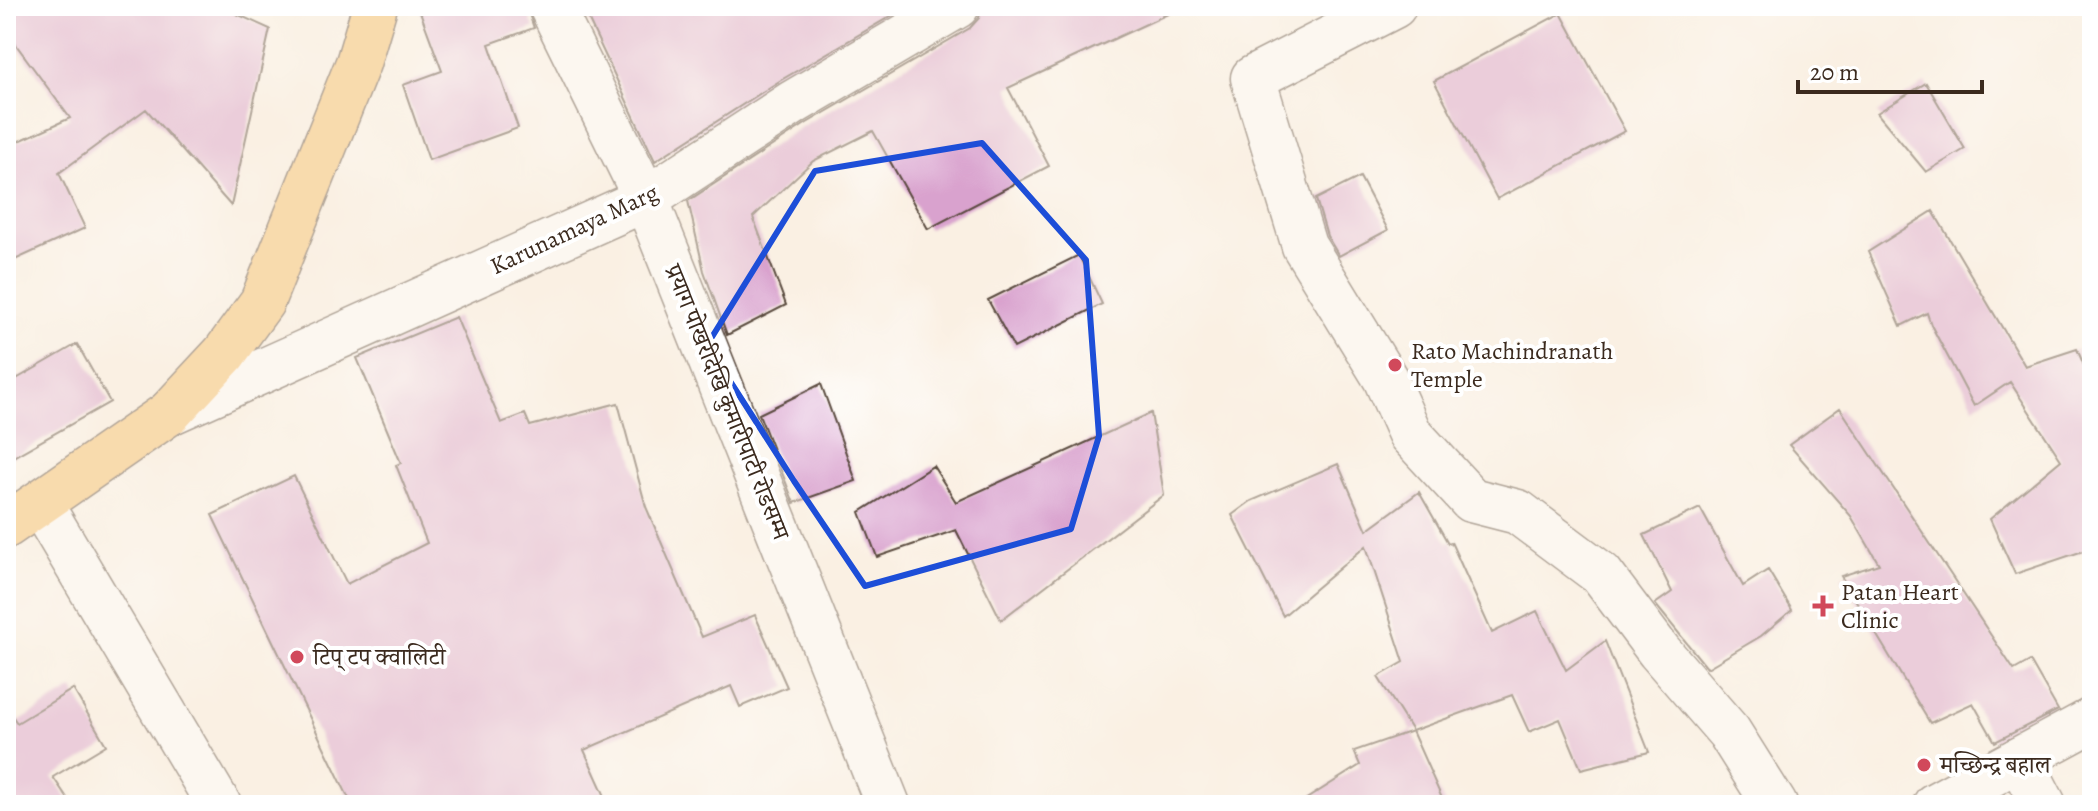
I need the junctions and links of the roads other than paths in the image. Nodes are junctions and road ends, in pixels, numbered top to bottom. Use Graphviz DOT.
graph roads {
  1 [pos="375,6"];
  2 [pos="551,6"];
  3 [pos="957,6"];
  4 [pos="1394,6"];
  5 [pos="646,199"];
  6 [pos="169,413"];
  7 [pos="23,516"];
  8 [pos="2092,720"];
  9 [pos="2020,759"];
  10 [pos="219,805"];
  11 [pos="888,805"];
  12 [pos="1775,805"];
  13 [pos="1935,805"];
  14 [pos="2044,805"];
  1 -- 6 [label="main road"];
  2 -- 5 [label="street, प्रयाग पोखरीदेखि कुमारीपाटी रोडसम्म"];
  3 -- 5 [label="street, Karunamaya Marg"];
  4 -- 12 [label="street"];
  5 -- 6 [label="street, Karunamaya Marg"];
  5 -- 11 [label="street, प्रयाग पोखरीदेखि कुमारीपाटी रोडसम्म"];
  6 -- 7 [label="main road"];
  7 -- 10 [label="street"];
  8 -- 9 [label="street"];
  9 -- 13 [label="street"];
  9 -- 14 [label="street"];
}
